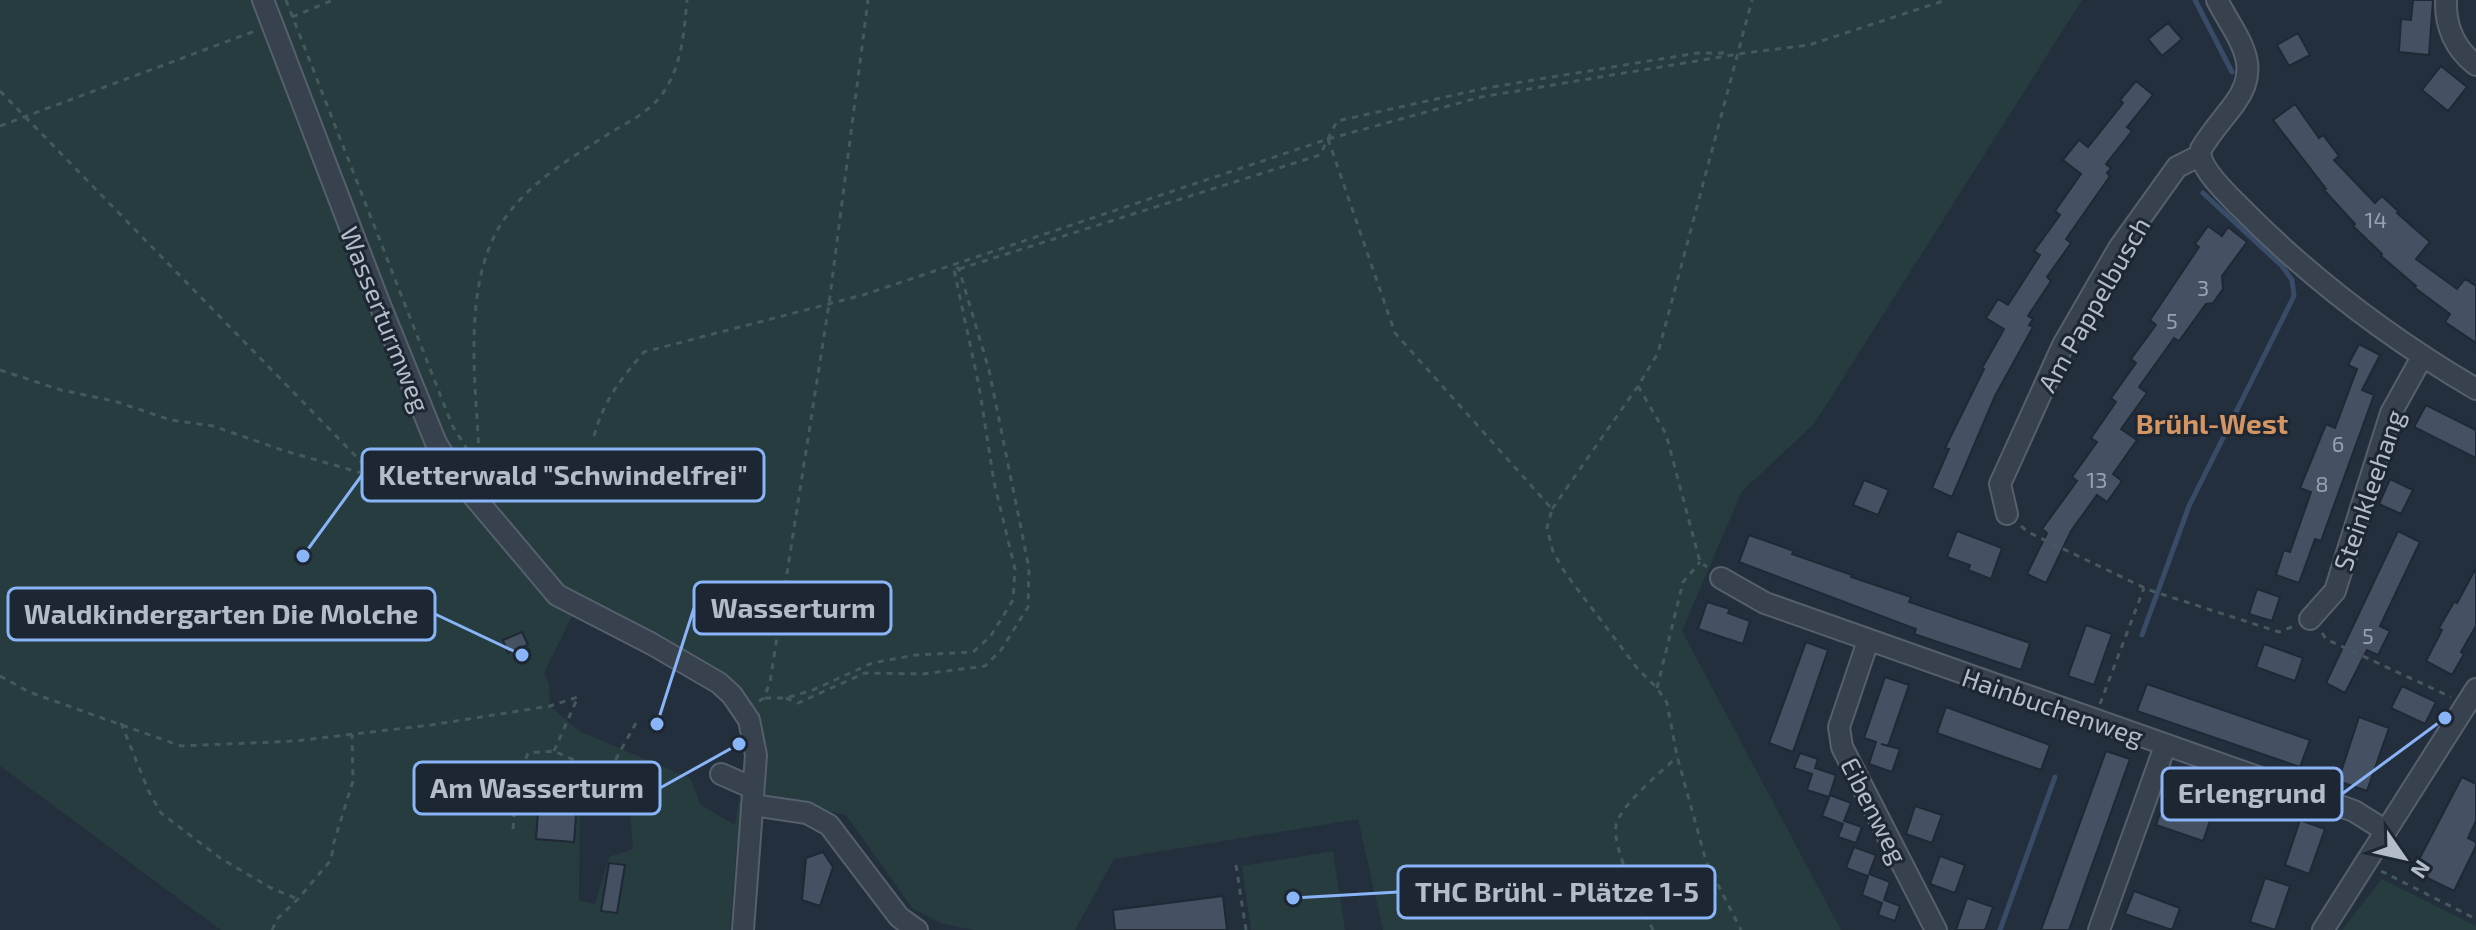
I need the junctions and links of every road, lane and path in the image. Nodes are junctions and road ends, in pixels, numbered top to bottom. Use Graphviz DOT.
graph roads {
  1 [pos="263,0"];
  2 [pos="286,0"];
  3 [pos="333,0"];
  4 [pos="687,0"];
  5 [pos="868,0"];
  6 [pos="1752,0"];
  7 [pos="1946,0"];
  8 [pos="2217,0"];
  9 [pos="2446,0"];
  10 [pos="292,17"];
  11 [pos="272,25"];
  12 [pos="1738,54"];
  13 [pos="2476,65"];
  14 [pos="0,91"];
  15 [pos="24,118"];
  16 [pos="0,126"];
  17 [pos="1328,139"];
  18 [pos="2199,156"];
  19 [pos="953,265"];
  20 [pos="959,269"];
  21 [pos="829,304"];
  22 [pos="2422,357"];
  23 [pos="0,370"];
  24 [pos="1638,386"];
  25 [pos="2476,389"];
  26 [pos="594,436"];
  27 [pos="454,473"];
  28 [pos="376,477"];
  29 [pos="1552,509"];
  30 [pos="2007,514"];
  31 [pos="1700,562"];
  32 [pos="1717,575"];
  33 [pos="2147,589"];
  34 [pos="2310,619"];
  35 [pos="1868,641"];
  36 [pos="0,676"];
  37 [pos="1657,688"];
  38 [pos="2471,697"];
  39 [pos="764,698"];
  40 [pos="786,698"];
  41 [pos="745,712"];
  42 [pos="2094,721"];
  43 [pos="121,723"];
  44 [pos="636,723"];
  45 [pos="352,734"];
  46 [pos="2165,746"];
  47 [pos="554,751"];
  48 [pos="1677,756"];
  49 [pos="721,774"];
  50 [pos="607,775"];
  51 [pos="605,792"];
  52 [pos="752,797"];
  53 [pos="513,829"];
  54 [pos="2386,831"];
  55 [pos="2367,864"];
  56 [pos="1236,865"];
  57 [pos="298,899"];
  58 [pos="2476,919"];
  59 [pos="272,930"];
  60 [pos="743,930"];
  61 [pos="917,930"];
  62 [pos="1246,930"];
  63 [pos="1653,930"];
  64 [pos="1741,930"];
  65 [pos="1936,930"];
  66 [pos="2099,930"];
  67 [pos="2323,930"];
  1 -- 11 [label="street, Wasserturmweg"];
  2 -- 10 [label="path"];
  3 -- 10 [label="path"];
  4 -- 10 [label="path"];
  5 -- 21 [label="path"];
  6 -- 12 [label="path"];
  7 -- 12 [label="path"];
  8 -- 18 [label="street"];
  9 -- 13 [label="street"];
  10 -- 11 [label="path"];
  11 -- 15 [label="path"];
  11 -- 27 [label="street, Wasserturmweg"];
  12 -- 17 [label="path"];
  12 -- 17 [label="path"];
  12 -- 24 [label="path"];
  14 -- 15 [label="path"];
  15 -- 16 [label="path"];
  15 -- 28 [label="path"];
  17 -- 19 [label="path"];
  17 -- 20 [label="path"];
  17 -- 29 [label="path"];
  18 -- 22 [label="street"];
  18 -- 30 [label="street, Am Pappelbusch"];
  19 -- 20 [label="path"];
  19 -- 21 [label="path"];
  19 -- 40 [label="path"];
  20 -- 40 [label="path"];
  21 -- 26 [label="path"];
  21 -- 39 [label="path"];
  22 -- 25 [label="street"];
  22 -- 34 [label="street, Steinkleehang"];
  23 -- 28 [label="path"];
  24 -- 29 [label="path"];
  24 -- 31 [label="path"];
  27 -- 28 [label="path"];
  27 -- 41 [label="street, Wasserturmweg"];
  29 -- 37 [label="path"];
  30 -- 33 [label="path"];
  31 -- 32 [label="path"];
  31 -- 37 [label="path"];
  32 -- 35 [label="street, Hainbuchenweg"];
  33 -- 34 [label="path"];
  33 -- 42 [label="path"];
  34 -- 38 [label="path"];
  35 -- 42 [label="street, Hainbuchenweg"];
  35 -- 65 [label="street, Eibenweg"];
  36 -- 43 [label="path"];
  37 -- 48 [label="path"];
  38 -- 54 [label="street"];
  39 -- 40 [label="path"];
  39 -- 41 [label="path"];
  41 -- 52 [label="street, Wasserturmweg"];
  42 -- 46 [label="street, Hainbuchenweg"];
  43 -- 45 [label="path"];
  43 -- 57 [label="path"];
  44 -- 50 [label="path"];
  45 -- 47 [label="path"];
  45 -- 57 [label="path"];
  46 -- 54 [label="street, Hainbuchenweg"];
  46 -- 66 [label="street"];
  47 -- 50 [label="path"];
  47 -- 53 [label="path"];
  48 -- 63 [label="path"];
  48 -- 64 [label="path"];
  49 -- 52 [label="street"];
  50 -- 51 [label="path"];
  52 -- 60 [label="street, Wasserturmweg"];
  52 -- 61 [label="street"];
  54 -- 55 [label="street"];
  55 -- 58 [label="path"];
  55 -- 67 [label="street"];
  56 -- 62 [label="path"];
  57 -- 59 [label="path"];
}
